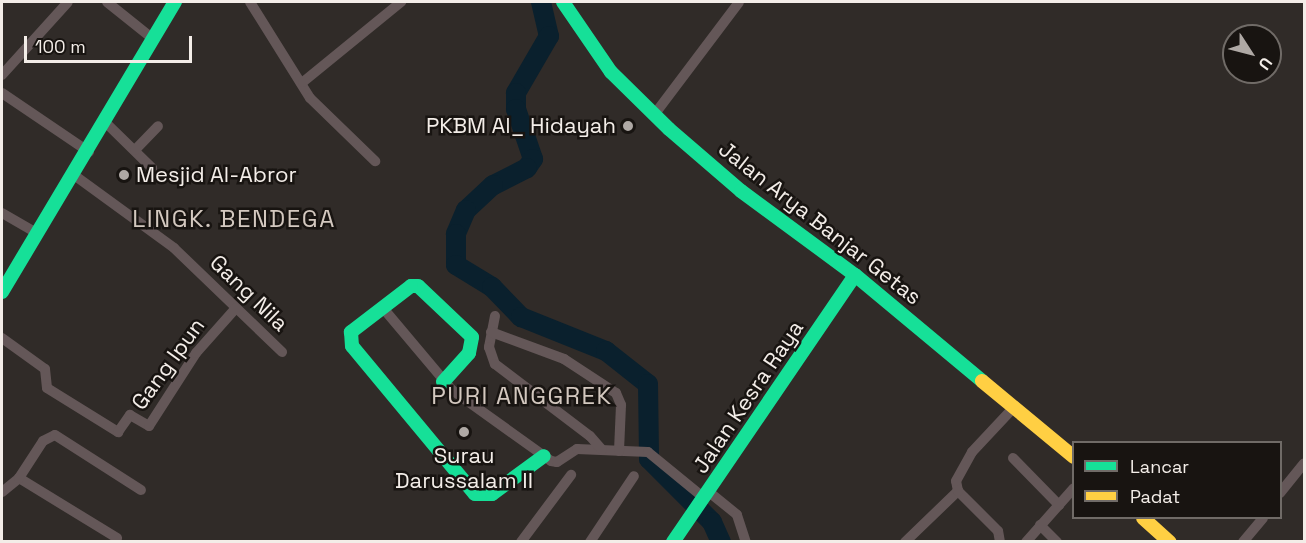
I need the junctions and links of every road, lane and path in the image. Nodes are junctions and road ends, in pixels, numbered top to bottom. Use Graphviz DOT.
graph roads {
  1 [pos="68,2"];
  2 [pos="107,2"];
  3 [pos="176,2"];
  4 [pos="250,2"];
  5 [pos="401,2"];
  6 [pos="563,2"];
  7 [pos="739,2"];
  8 [pos="153,39"];
  9 [pos="2,75"];
  10 [pos="303,82"];
  11 [pos="2,93"];
  12 [pos="654,115"];
  13 [pos="105,122"];
  14 [pos="158,126"];
  15 [pos="135,150"];
  16 [pos="89,152"];
  17 [pos="375,161"];
  18 [pos="152,168"];
  19 [pos="74,175"];
  20 [pos="2,213"];
  21 [pos="36,233"];
  22 [pos="855,275"];
  23 [pos="2,292"];
  24 [pos="236,308"];
  25 [pos="383,308"];
  26 [pos="495,316"];
  27 [pos="491,332"];
  28 [pos="2,338"];
  29 [pos="282,352"];
  30 [pos="444,382"];
  31 [pos="1015,406"];
  32 [pos="602,450"];
  33 [pos="619,451"];
  34 [pos="1072,454"];
  35 [pos="544,456"];
  36 [pos="1013,458"];
  37 [pos="1305,463"];
  38 [pos="571,475"];
  39 [pos="634,476"];
  40 [pos="19,478"];
  41 [pos="141,490"];
  42 [pos="958,490"];
  43 [pos="1072,491"];
  44 [pos="2,492"];
  45 [pos="1282,492"];
  46 [pos="704,498"];
  47 [pos="1059,505"];
  48 [pos="1144,519"];
  49 [pos="1262,519"];
  50 [pos="1040,525"];
  51 [pos="117,538"];
  52 [pos="521,542"];
  53 [pos="590,542"];
  54 [pos="673,542"];
  55 [pos="746,542"];
  56 [pos="905,542"];
  57 [pos="1000,542"];
  58 [pos="1026,542"];
  59 [pos="1057,542"];
  60 [pos="1170,542"];
  61 [pos="1243,542"];
  1 -- 9 [label="street"];
  2 -- 8 [label="street"];
  3 -- 8 [label="main road"];
  4 -- 10 [label="street"];
  5 -- 10 [label="street"];
  6 -- 12 [label="main road, Jalan Arya Banjar Getas"];
  7 -- 12 [label="street"];
  8 -- 13 [label="main road"];
  10 -- 17 [label="street"];
  11 -- 16 [label="street"];
  12 -- 22 [label="main road, Jalan Arya Banjar Getas"];
  13 -- 15 [label="street"];
  13 -- 16 [label="main road"];
  14 -- 15 [label="street"];
  15 -- 18 [label="street"];
  16 -- 19 [label="main road"];
  19 -- 21 [label="main road"];
  19 -- 24 [label="street, Gang Nila"];
  20 -- 21 [label="street"];
  21 -- 23 [label="main road"];
  22 -- 31 [label="main road, Jalan Arya Banjar Getas"];
  22 -- 46 [label="main road, Jalan Kesra Raya"];
  24 -- 28 [label="street, Gang Ipun"];
  24 -- 29 [label="street, Gang Nila"];
  25 -- 30 [label="street"];
  25 -- 30 [label="main road"];
  25 -- 35 [label="main road"];
  26 -- 27 [label="street"];
  27 -- 32 [label="street"];
  27 -- 33 [label="street"];
  30 -- 35 [label="street"];
  31 -- 34 [label="main road, Jalan Arya Banjar Getas"];
  31 -- 42 [label="street"];
  32 -- 33 [label="street"];
  32 -- 35 [label="street"];
  33 -- 46 [label="street"];
  36 -- 47 [label="street"];
  37 -- 45 [label="street"];
  38 -- 52 [label="street"];
  39 -- 53 [label="street"];
  40 -- 41 [label="street"];
  40 -- 44 [label="street"];
  40 -- 51 [label="street"];
  42 -- 56 [label="street"];
  42 -- 57 [label="street"];
  43 -- 47 [label="street"];
  46 -- 54 [label="main road, Jalan Kesra Raya"];
  46 -- 55 [label="street"];
  47 -- 50 [label="street"];
  48 -- 60 [label="main road"];
  49 -- 61 [label="street"];
  50 -- 58 [label="street"];
  50 -- 59 [label="street"];
}
